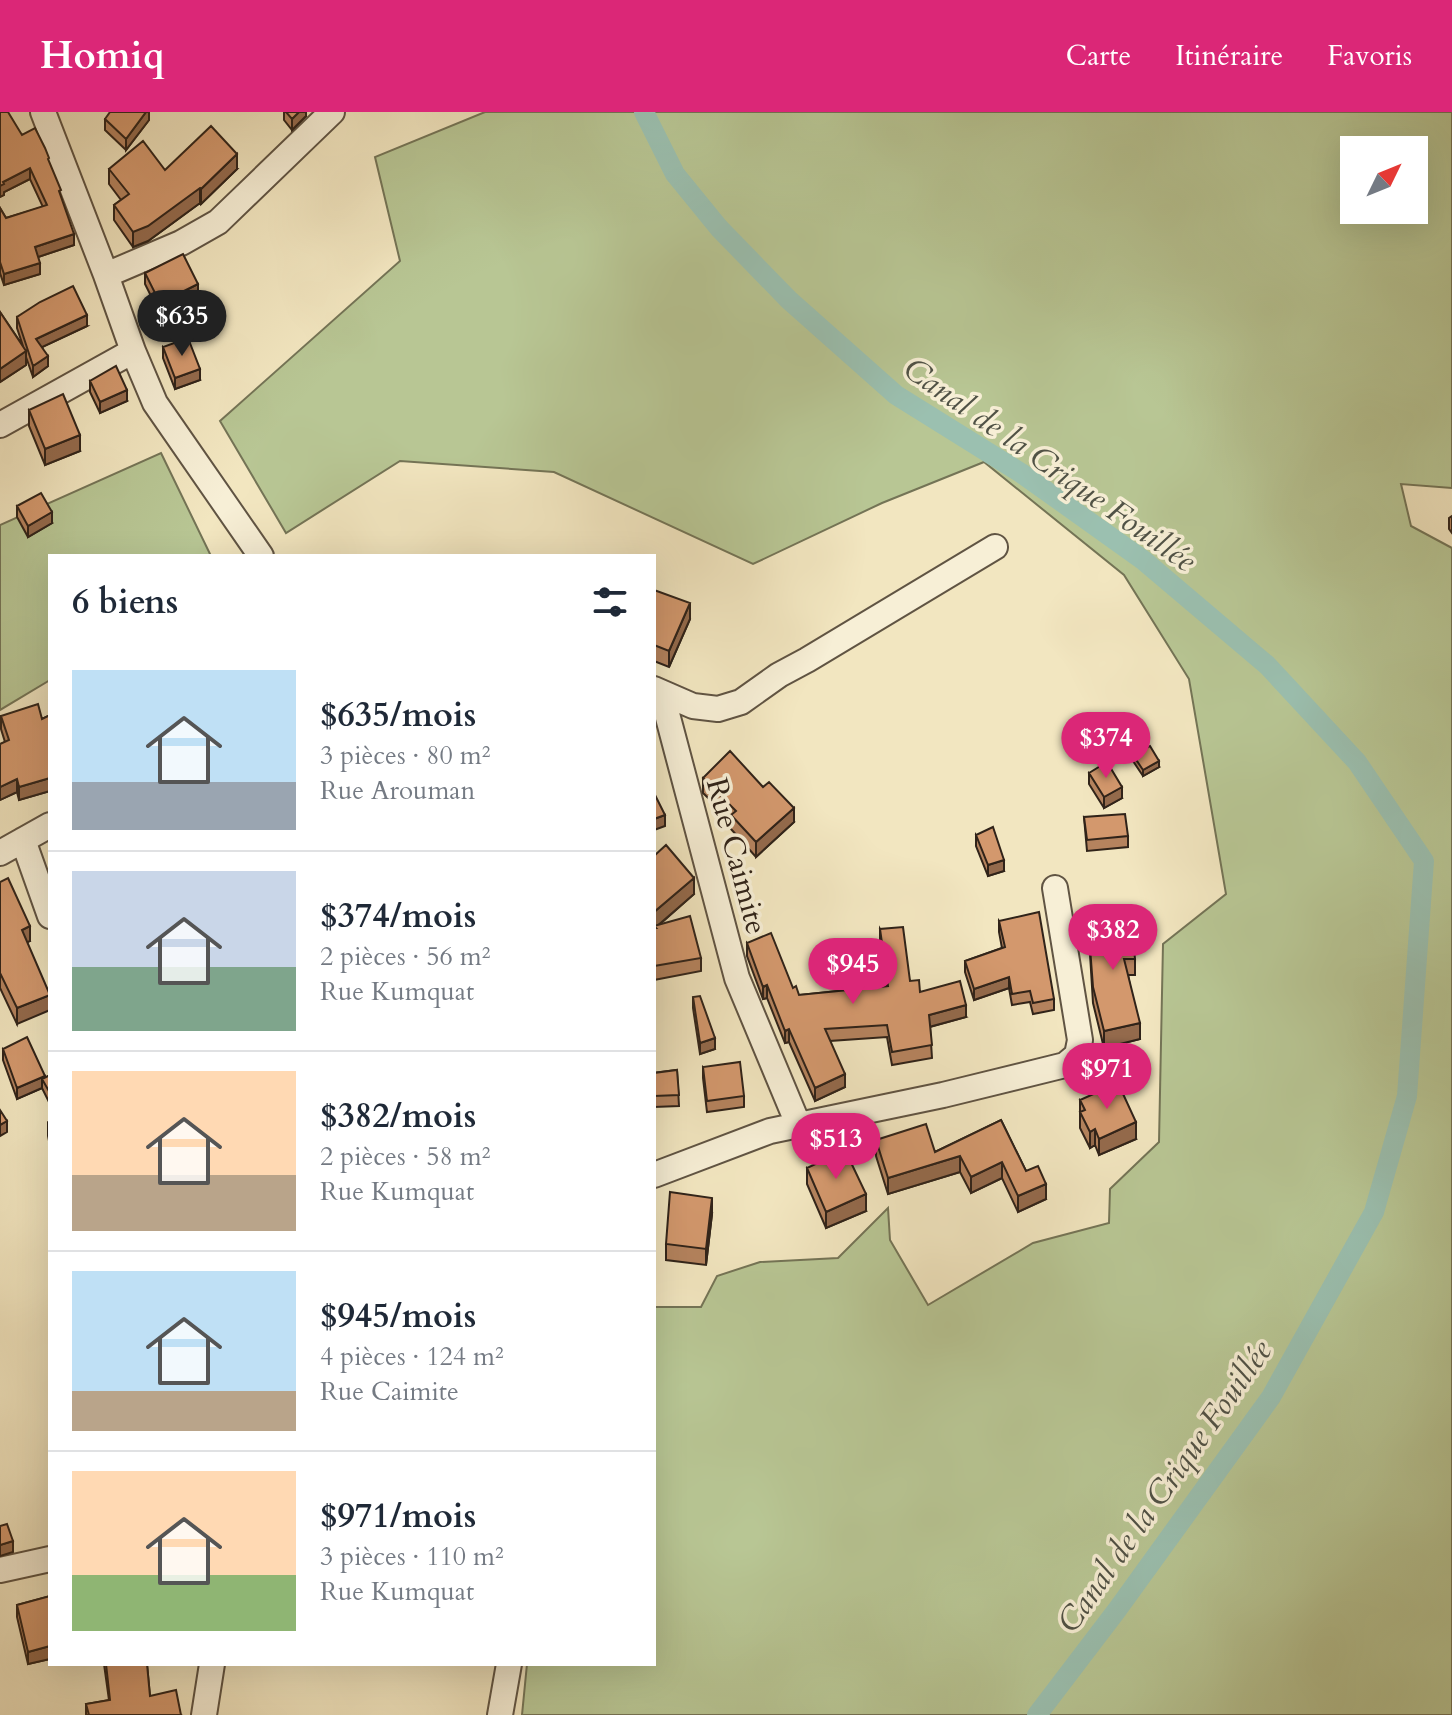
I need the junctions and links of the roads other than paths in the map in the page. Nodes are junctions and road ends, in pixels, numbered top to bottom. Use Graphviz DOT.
graph roads {
  1 [pos="43,112"];
  2 [pos="332,112"];
  3 [pos="106,275"];
  4 [pos="133,351"];
  5 [pos="0,425"];
  6 [pos="995,547"];
  7 [pos="260,554"];
  8 [pos="656,692"];
  9 [pos="656,694"];
  10 [pos="48,826"];
  11 [pos="23,840"];
  12 [pos="0,853"];
  13 [pos="1055,888"];
  14 [pos="48,910"];
  15 [pos="798,1124"];
  16 [pos="656,1174"];
  17 [pos="48,1559"];
  18 [pos="0,1570"];
  19 [pos="212,1666"];
  20 [pos="509,1666"];
  21 [pos="204,1715"];
  22 [pos="500,1715"];
  1 -- 3 [label="street"];
  2 -- 3 [label="street"];
  3 -- 4 [label="street"];
  4 -- 5 [label="street"];
  4 -- 7 [label="street"];
  6 -- 8 [label="street"];
  9 -- 15 [label="street, Rue Caimite"];
  10 -- 11 [label="street"];
  11 -- 12 [label="street"];
  11 -- 14 [label="street"];
  13 -- 15 [label="street"];
  15 -- 16 [label="street"];
  17 -- 18 [label="street"];
  19 -- 21 [label="street"];
  20 -- 22 [label="street"];
}
